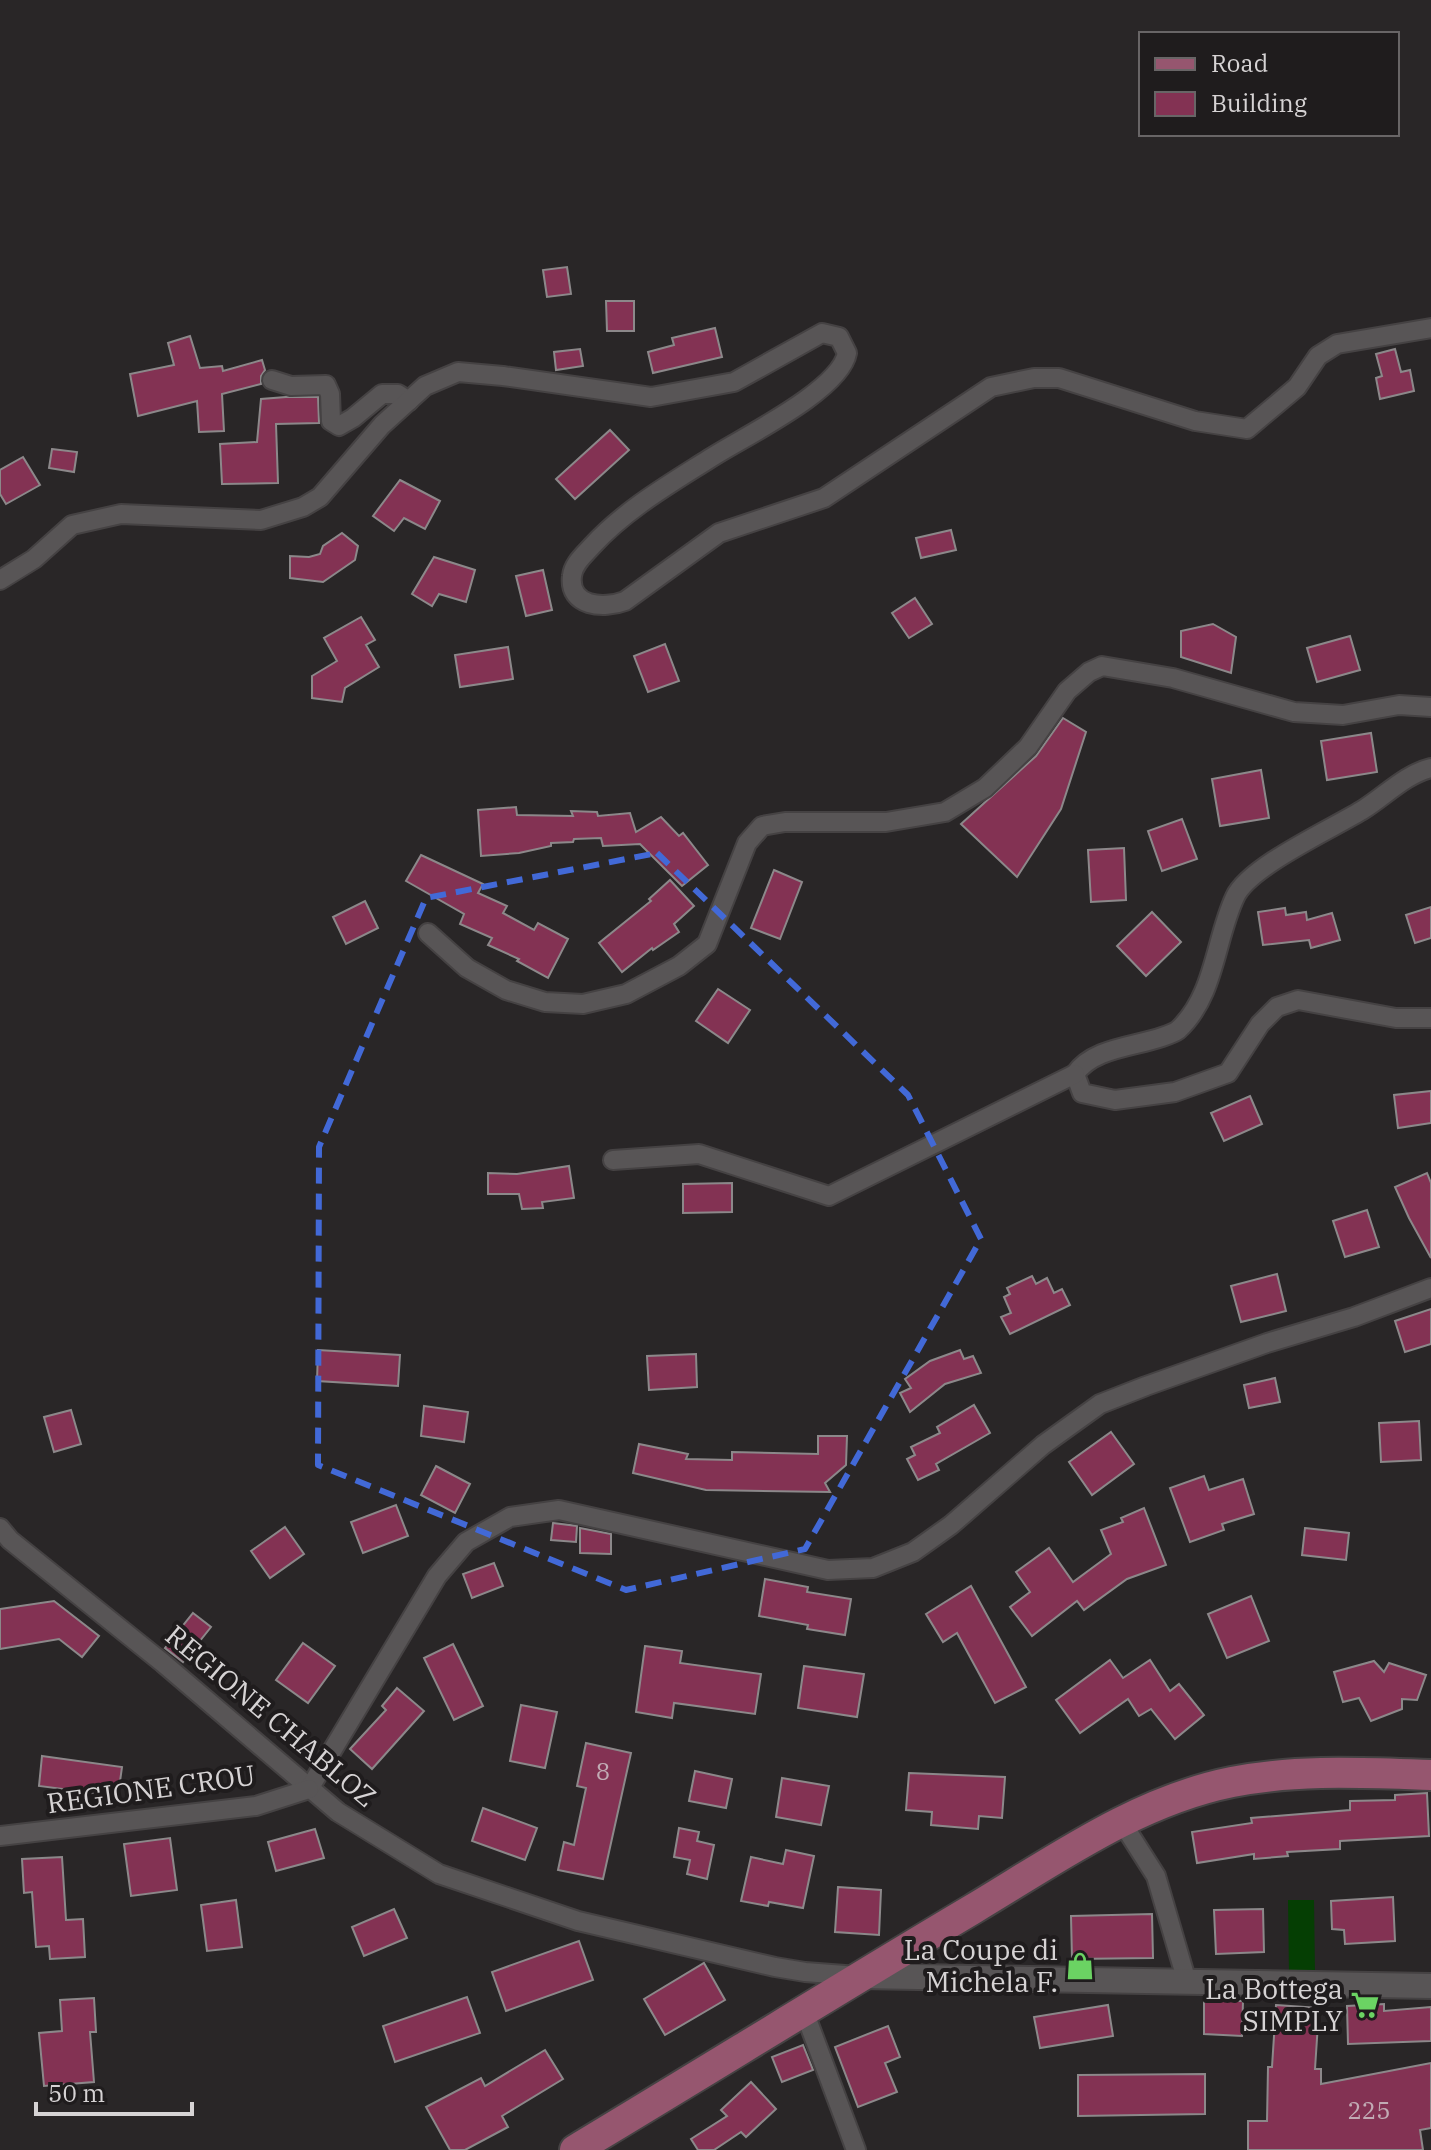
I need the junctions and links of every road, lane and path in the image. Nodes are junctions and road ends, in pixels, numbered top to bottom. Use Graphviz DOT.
graph roads {
  1 [pos="1431,328"];
  2 [pos="272,380"];
  3 [pos="409,401"];
  4 [pos="0,580"];
  5 [pos="1431,707"];
  6 [pos="1431,768"];
  7 [pos="428,933"];
  8 [pos="1431,1018"];
  9 [pos="1075,1074"];
  10 [pos="613,1160"];
  11 [pos="1431,1288"];
  12 [pos="0,1528"];
  13 [pos="1431,1775"];
  14 [pos="309,1789"];
  15 [pos="1121,1821"];
  16 [pos="0,1836"];
  17 [pos="860,1976"];
  18 [pos="1187,1982"];
  19 [pos="1431,1986"];
  20 [pos="804,2011"];
  21 [pos="575,2150"];
  22 [pos="856,2150"];
  1 -- 3 [label="street"];
  2 -- 3 [label="street"];
  3 -- 4 [label="street"];
  5 -- 7 [label="street"];
  6 -- 9 [label="street"];
  8 -- 9 [label="street"];
  9 -- 10 [label="street"];
  11 -- 14 [label="street"];
  12 -- 14 [label="street, REGIONE CHABLOZ"];
  13 -- 15 [label="main road"];
  14 -- 16 [label="street, REGIONE CROU"];
  14 -- 17 [label="street, REGIONE CHABLOZ"];
  15 -- 17 [label="main road"];
  15 -- 18 [label="street"];
  17 -- 18 [label="street"];
  17 -- 20 [label="main road"];
  18 -- 19 [label="street"];
  20 -- 21 [label="main road"];
  20 -- 22 [label="street"];
}
